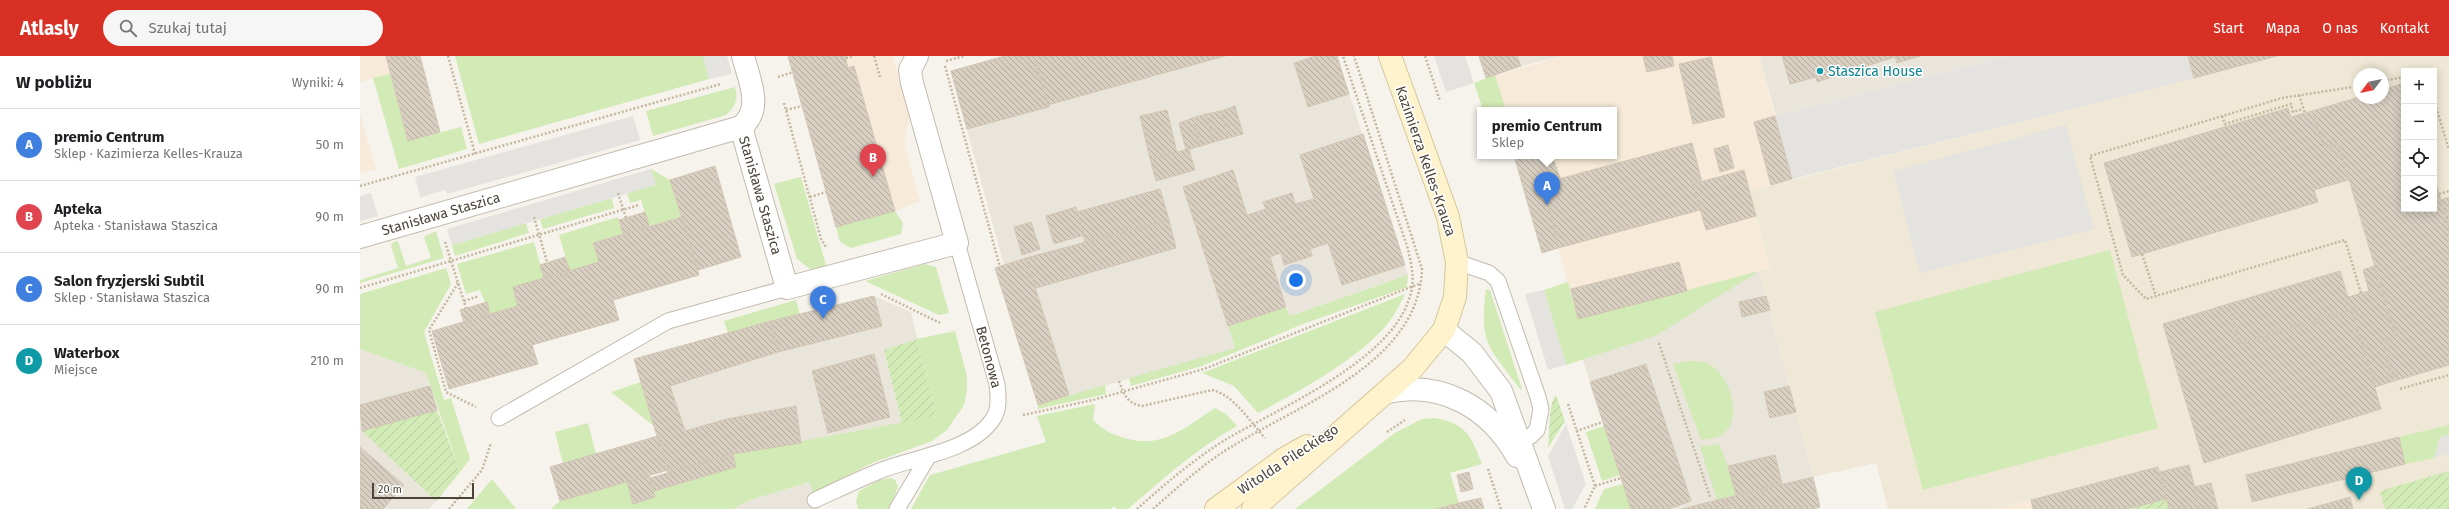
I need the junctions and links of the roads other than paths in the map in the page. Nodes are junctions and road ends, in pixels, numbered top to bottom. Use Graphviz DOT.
graph roads {
  1 [pos="917,56"];
  2 [pos="1390,56"];
  3 [pos="746,66"];
  4 [pos="741,127"];
  5 [pos="360,236"];
  6 [pos="957,243"];
  7 [pos="1458,262"];
  8 [pos="787,288"];
  9 [pos="1444,330"];
  10 [pos="1387,392"];
  11 [pos="1363,411"];
  12 [pos="499,418"];
  13 [pos="1516,443"];
  14 [pos="928,457"];
  15 [pos="815,500"];
  16 [pos="1542,504"];
  17 [pos="897,509"];
  18 [pos="1216,509"];
  19 [pos="1253,509"];
  1 -- 6 [label="street"];
  2 -- 7 [label="street, Kazimierza Kelles-Krauza"];
  3 -- 4 [label="street"];
  4 -- 5 [label="street, Stanisława Staszica"];
  4 -- 8 [label="street, Stanisława Staszica"];
  6 -- 8 [label="street"];
  6 -- 14 [label="lane, Betonowa"];
  7 -- 9 [label="street, Kazimierza Kelles-Krauza"];
  7 -- 13 [label="lane"];
  8 -- 12 [label="lane"];
  9 -- 10 [label="street, Witolda Pileckiego"];
  9 -- 13 [label="street"];
  10 -- 11 [label="street, Witolda Pileckiego"];
  10 -- 13 [label="street"];
  11 -- 18 [label="street, Witolda Pileckiego"];
  11 -- 19 [label="street, Witolda Pileckiego"];
  13 -- 16 [label="street"];
  14 -- 15 [label="lane"];
  14 -- 17 [label="lane"];
}
